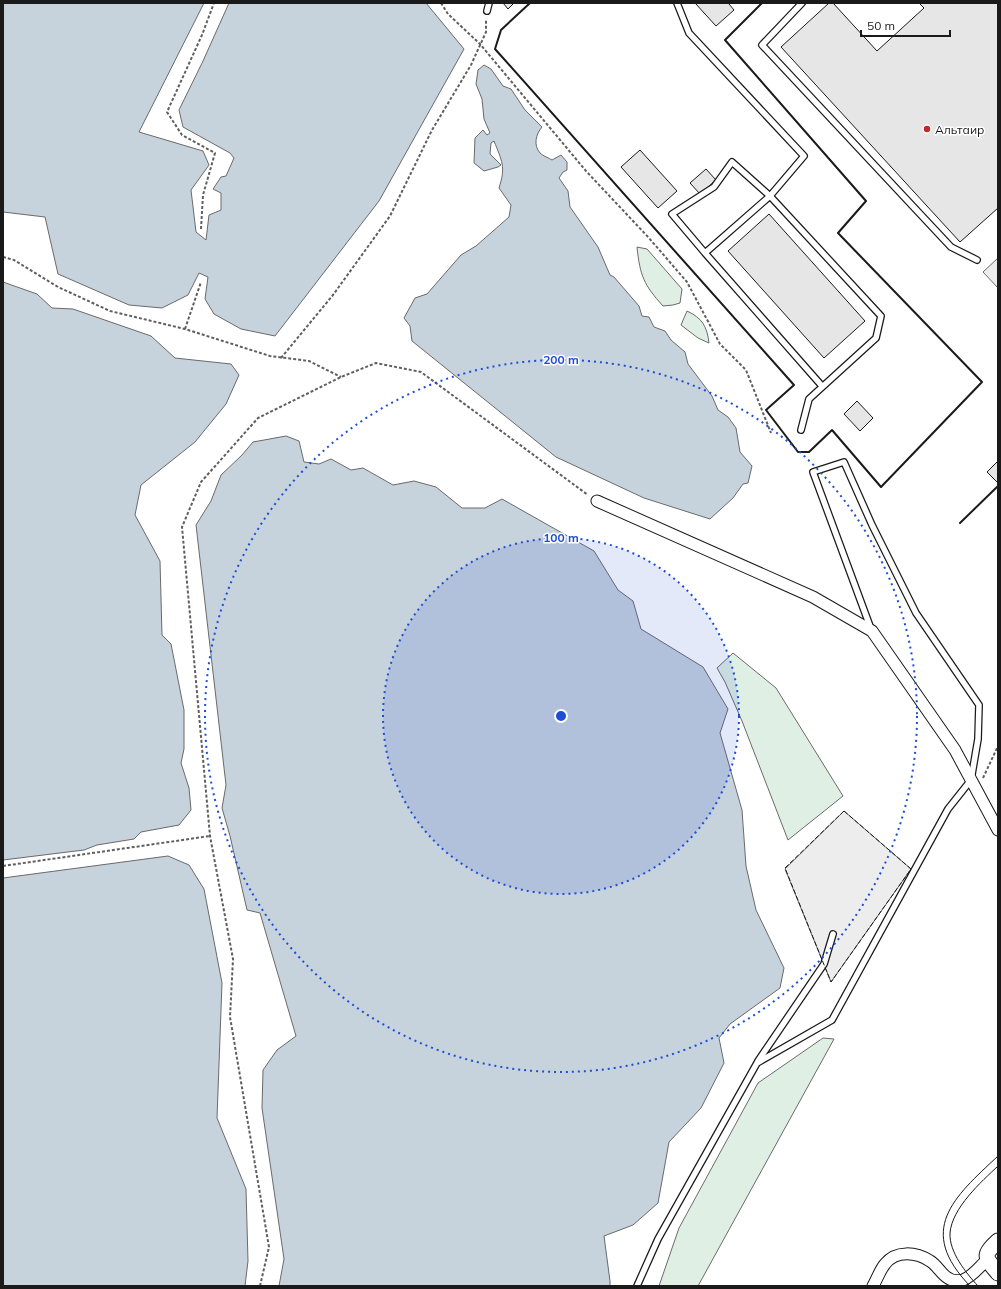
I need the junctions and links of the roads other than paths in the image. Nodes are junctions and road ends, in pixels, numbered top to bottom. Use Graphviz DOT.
graph roads {
  1 [pos="489,3"];
  2 [pos="678,3"];
  3 [pos="802,3"];
  4 [pos="486,11"];
  5 [pos="770,196"];
  6 [pos="706,253"];
  7 [pos="977,260"];
  8 [pos="822,386"];
  9 [pos="802,430"];
  10 [pos="597,501"];
  11 [pos="872,631"];
  12 [pos="971,780"];
  13 [pos="998,830"];
  14 [pos="833,934"];
  15 [pos="757,1063"];
  16 [pos="998,1241"];
  17 [pos="987,1260"];
  18 [pos="998,1273"];
  19 [pos="960,1283"];
  20 [pos="637,1286"];
  21 [pos="873,1286"];
  1 -- 4 [label="lane"];
  2 -- 5 [label="lane"];
  3 -- 7 [label="lane"];
  5 -- 6 [label="lane"];
  5 -- 6 [label="lane"];
  5 -- 8 [label="lane"];
  6 -- 8 [label="lane"];
  8 -- 9 [label="lane"];
  10 -- 11 [label="street"];
  11 -- 12 [label="street"];
  11 -- 12 [label="lane"];
  12 -- 13 [label="street"];
  12 -- 15 [label="lane"];
  14 -- 15 [label="lane"];
  15 -- 20 [label="lane"];
  16 -- 17 [label="street"];
  17 -- 18 [label="street"];
  17 -- 19 [label="street"];
  19 -- 21 [label="street"];
}
